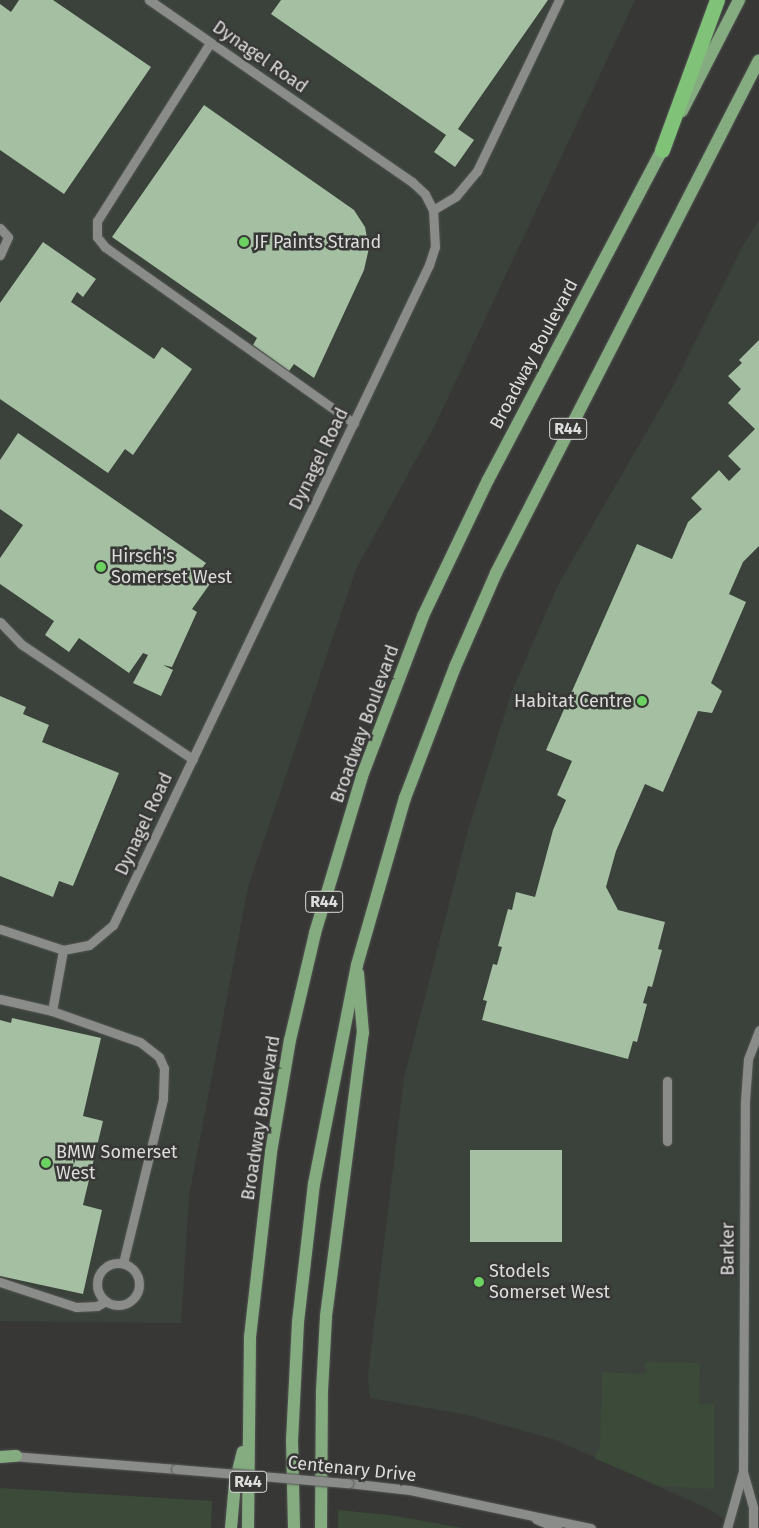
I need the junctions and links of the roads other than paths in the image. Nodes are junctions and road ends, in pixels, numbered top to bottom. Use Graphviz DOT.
graph roads {
  1 [pos="149,0"];
  2 [pos="559,0"];
  3 [pos="717,0"];
  4 [pos="739,0"];
  5 [pos="210,43"];
  6 [pos="759,60"];
  7 [pos="662,150"];
  8 [pos="433,210"];
  9 [pos="0,228"];
  10 [pos="0,255"];
  11 [pos="354,422"];
  12 [pos="0,622"];
  13 [pos="193,759"];
  14 [pos="0,929"];
  15 [pos="63,950"];
  16 [pos="357,965"];
  17 [pos="0,999"];
  18 [pos="52,1010"];
  19 [pos="759,1030"];
  20 [pos="667,1080"];
  21 [pos="667,1141"];
  22 [pos="123,1263"];
  23 [pos="0,1282"];
  24 [pos="106,1301"];
  25 [pos="247,1435"];
  26 [pos="0,1456"];
  27 [pos="16,1456"];
  28 [pos="743,1471"];
  29 [pos="520,1512"];
  30 [pos="231,1528"];
  31 [pos="248,1528"];
  32 [pos="294,1528"];
  33 [pos="321,1528"];
  34 [pos="557,1528"];
  35 [pos="591,1528"];
  36 [pos="727,1528"];
  37 [pos="753,1528"];
  1 -- 5 [label="street, Dynagel Road"];
  2 -- 8 [label="street"];
  3 -- 7 [label="highway"];
  4 -- 7 [label="main road, Broadway Boulevard / R44"];
  5 -- 8 [label="street, Dynagel Road"];
  5 -- 11 [label="street"];
  6 -- 16 [label="main road, R44"];
  7 -- 25 [label="main road, Broadway Boulevard / R44"];
  8 -- 11 [label="street, Dynagel Road"];
  9 -- 10 [label="street"];
  11 -- 13 [label="street, Dynagel Road"];
  12 -- 13 [label="street"];
  13 -- 15 [label="street, Dynagel Road"];
  14 -- 15 [label="street, Dynagel Road"];
  15 -- 18 [label="street"];
  16 -- 32 [label="main road, R44"];
  16 -- 33 [label="main road"];
  17 -- 18 [label="street"];
  18 -- 22 [label="street"];
  19 -- 28 [label="street, Barker"];
  20 -- 21 [label="street"];
  22 -- 24 [label="street"];
  22 -- 24 [label="street"];
  23 -- 24 [label="street"];
  25 -- 30 [label="main road"];
  25 -- 31 [label="main road, Broadway Boulevard / R44"];
  26 -- 27 [label="main road"];
  27 -- 29 [label="street, Centenary Drive, bridge"];
  28 -- 36 [label="street, Barker"];
  28 -- 37 [label="street, Barker"];
  29 -- 34 [label="street, Centenary Drive"];
  29 -- 35 [label="street, Centenary Drive"];
}
